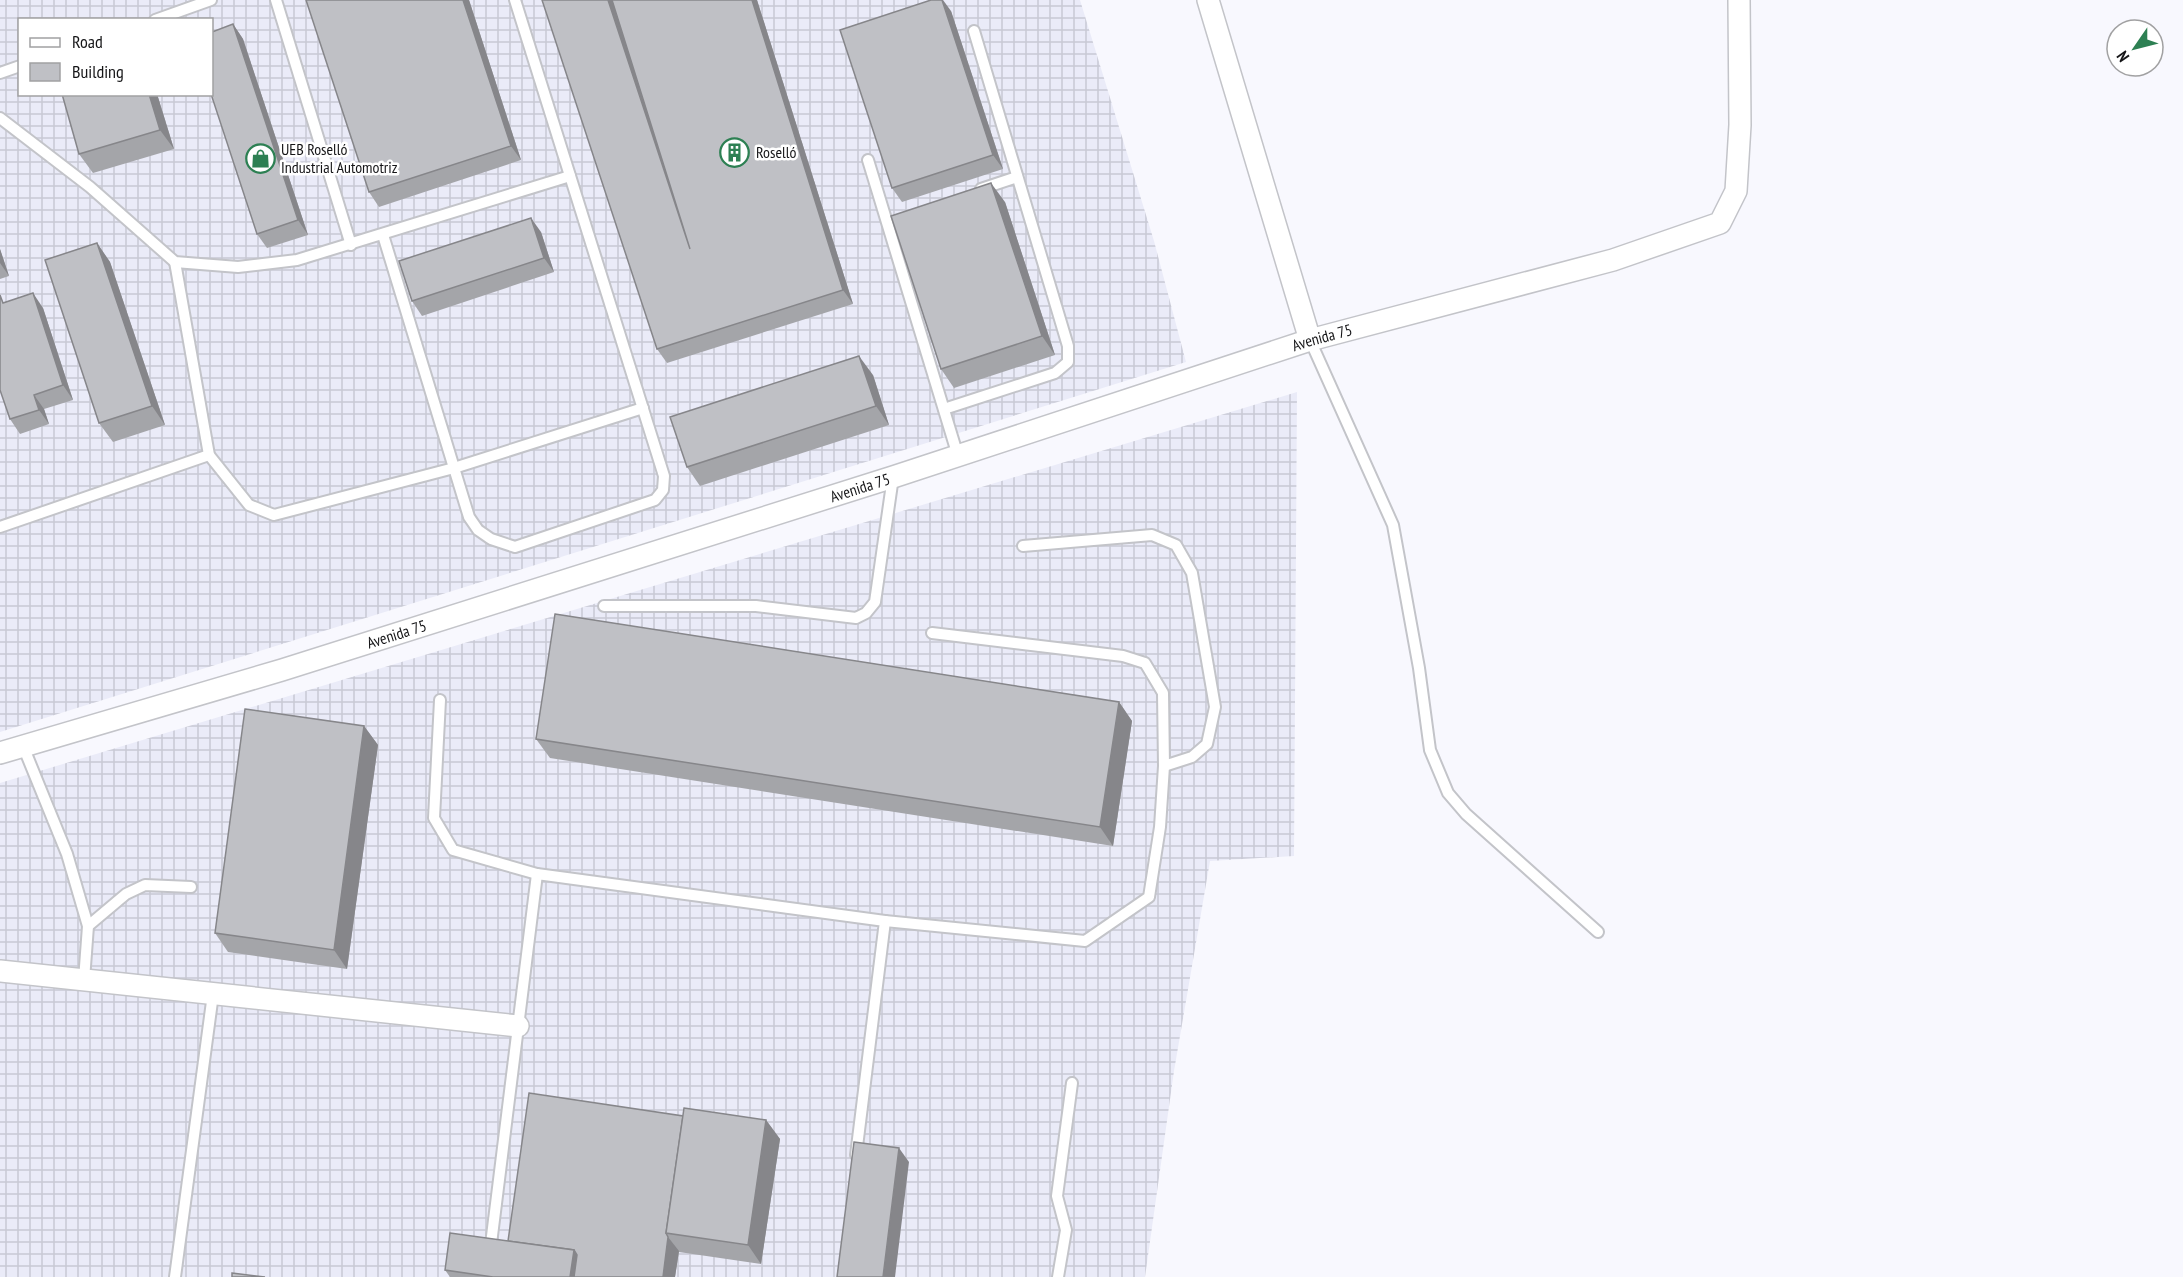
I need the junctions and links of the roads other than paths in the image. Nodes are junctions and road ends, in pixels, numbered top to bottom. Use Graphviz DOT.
graph roads {
  1 [pos="211,0"];
  2 [pos="276,0"];
  3 [pos="515,0"];
  4 [pos="1208,0"];
  5 [pos="1739,0"];
  6 [pos="161,18"];
  7 [pos="974,31"];
  8 [pos="18,67"];
  9 [pos="0,73"];
  10 [pos="0,118"];
  11 [pos="868,160"];
  12 [pos="570,176"];
  13 [pos="1017,177"];
  14 [pos="974,191"];
  15 [pos="383,235"];
  16 [pos="351,245"];
  17 [pos="175,261"];
  18 [pos="1310,340"];
  19 [pos="643,408"];
  20 [pos="944,409"];
  21 [pos="209,455"];
  22 [pos="958,456"];
  23 [pos="454,468"];
  24 [pos="893,477"];
  25 [pos="0,527"];
  26 [pos="1023,546"];
  27 [pos="604,606"];
  28 [pos="932,633"];
  29 [pos="440,700"];
  30 [pos="23,746"];
  31 [pos="0,753"];
  32 [pos="1164,766"];
  33 [pos="537,874"];
  34 [pos="191,887"];
  35 [pos="885,921"];
  36 [pos="88,926"];
  37 [pos="1598,932"];
  38 [pos="0,970"];
  39 [pos="84,980"];
  40 [pos="213,994"];
  41 [pos="518,1026"];
  42 [pos="1072,1083"];
  43 [pos="854,1170"];
  44 [pos="490,1256"];
  45 [pos="175,1277"];
  46 [pos="1058,1277"];
  1 -- 6 [label="lane"];
  2 -- 16 [label="lane"];
  3 -- 12 [label="lane"];
  4 -- 18 [label="street"];
  5 -- 18 [label="street, Avenida 75"];
  7 -- 13 [label="lane"];
  8 -- 9 [label="lane"];
  10 -- 17 [label="lane"];
  11 -- 20 [label="lane"];
  12 -- 15 [label="lane"];
  12 -- 19 [label="lane"];
  13 -- 14 [label="lane"];
  13 -- 20 [label="lane"];
  15 -- 16 [label="lane"];
  15 -- 23 [label="lane"];
  16 -- 17 [label="lane"];
  17 -- 21 [label="lane"];
  18 -- 22 [label="street, Avenida 75"];
  18 -- 37 [label="lane"];
  19 -- 23 [label="lane"];
  19 -- 23 [label="lane"];
  20 -- 22 [label="lane"];
  21 -- 23 [label="lane"];
  21 -- 25 [label="lane"];
  22 -- 24 [label="street, Avenida 75"];
  24 -- 27 [label="lane"];
  24 -- 30 [label="street, Avenida 75"];
  26 -- 32 [label="lane"];
  28 -- 32 [label="lane"];
  29 -- 33 [label="lane"];
  30 -- 31 [label="street, Avenida 75"];
  30 -- 36 [label="lane"];
  32 -- 35 [label="lane"];
  33 -- 35 [label="lane"];
  33 -- 41 [label="lane"];
  34 -- 36 [label="lane"];
  35 -- 43 [label="lane"];
  36 -- 39 [label="lane"];
  38 -- 39 [label="street"];
  39 -- 40 [label="street"];
  40 -- 41 [label="street"];
  40 -- 45 [label="lane"];
  41 -- 44 [label="lane"];
  42 -- 46 [label="lane"];
}
